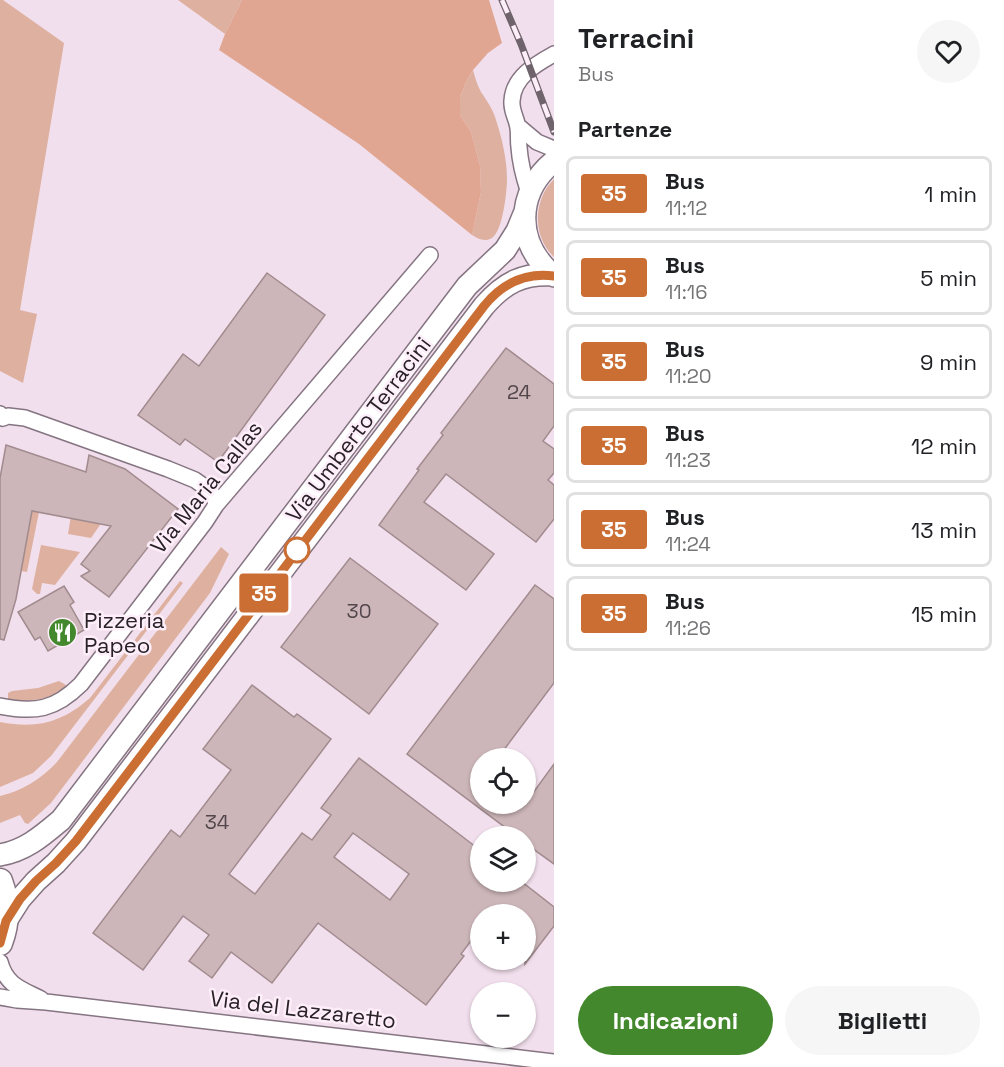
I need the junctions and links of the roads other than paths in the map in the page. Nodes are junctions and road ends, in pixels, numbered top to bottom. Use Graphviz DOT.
graph roads {
  1 [pos="554,54"];
  2 [pos="518,126"];
  3 [pos="554,149"];
  4 [pos="554,161"];
  5 [pos="526,204"];
  6 [pos="430,255"];
  7 [pos="554,276"];
  8 [pos="1,417"];
  9 [pos="216,505"];
  10 [pos="0,706"];
  11 [pos="0,855"];
  12 [pos="0,881"];
  13 [pos="3,932"];
  14 [pos="0,962"];
  15 [pos="0,998"];
  16 [pos="46,1002"];
  17 [pos="554,1062"];
  1 -- 2 [label="street"];
  2 -- 3 [label="street"];
  2 -- 5 [label="street"];
  4 -- 5 [label="main road, Via Umberto Terracini"];
  5 -- 7 [label="main road"];
  5 -- 11 [label="main road, Via Umberto Terracini"];
  6 -- 9 [label="street, Via Maria Callas"];
  7 -- 13 [label="main road, Via Umberto Terracini"];
  8 -- 9 [label="street"];
  9 -- 10 [label="street, Via Maria Callas"];
  12 -- 13 [label="main road"];
  14 -- 16 [label="street, Via del Lazzaretto"];
  15 -- 16 [label="street, Via del Lazzaretto"];
  16 -- 17 [label="street, Via del Lazzaretto"];
}
